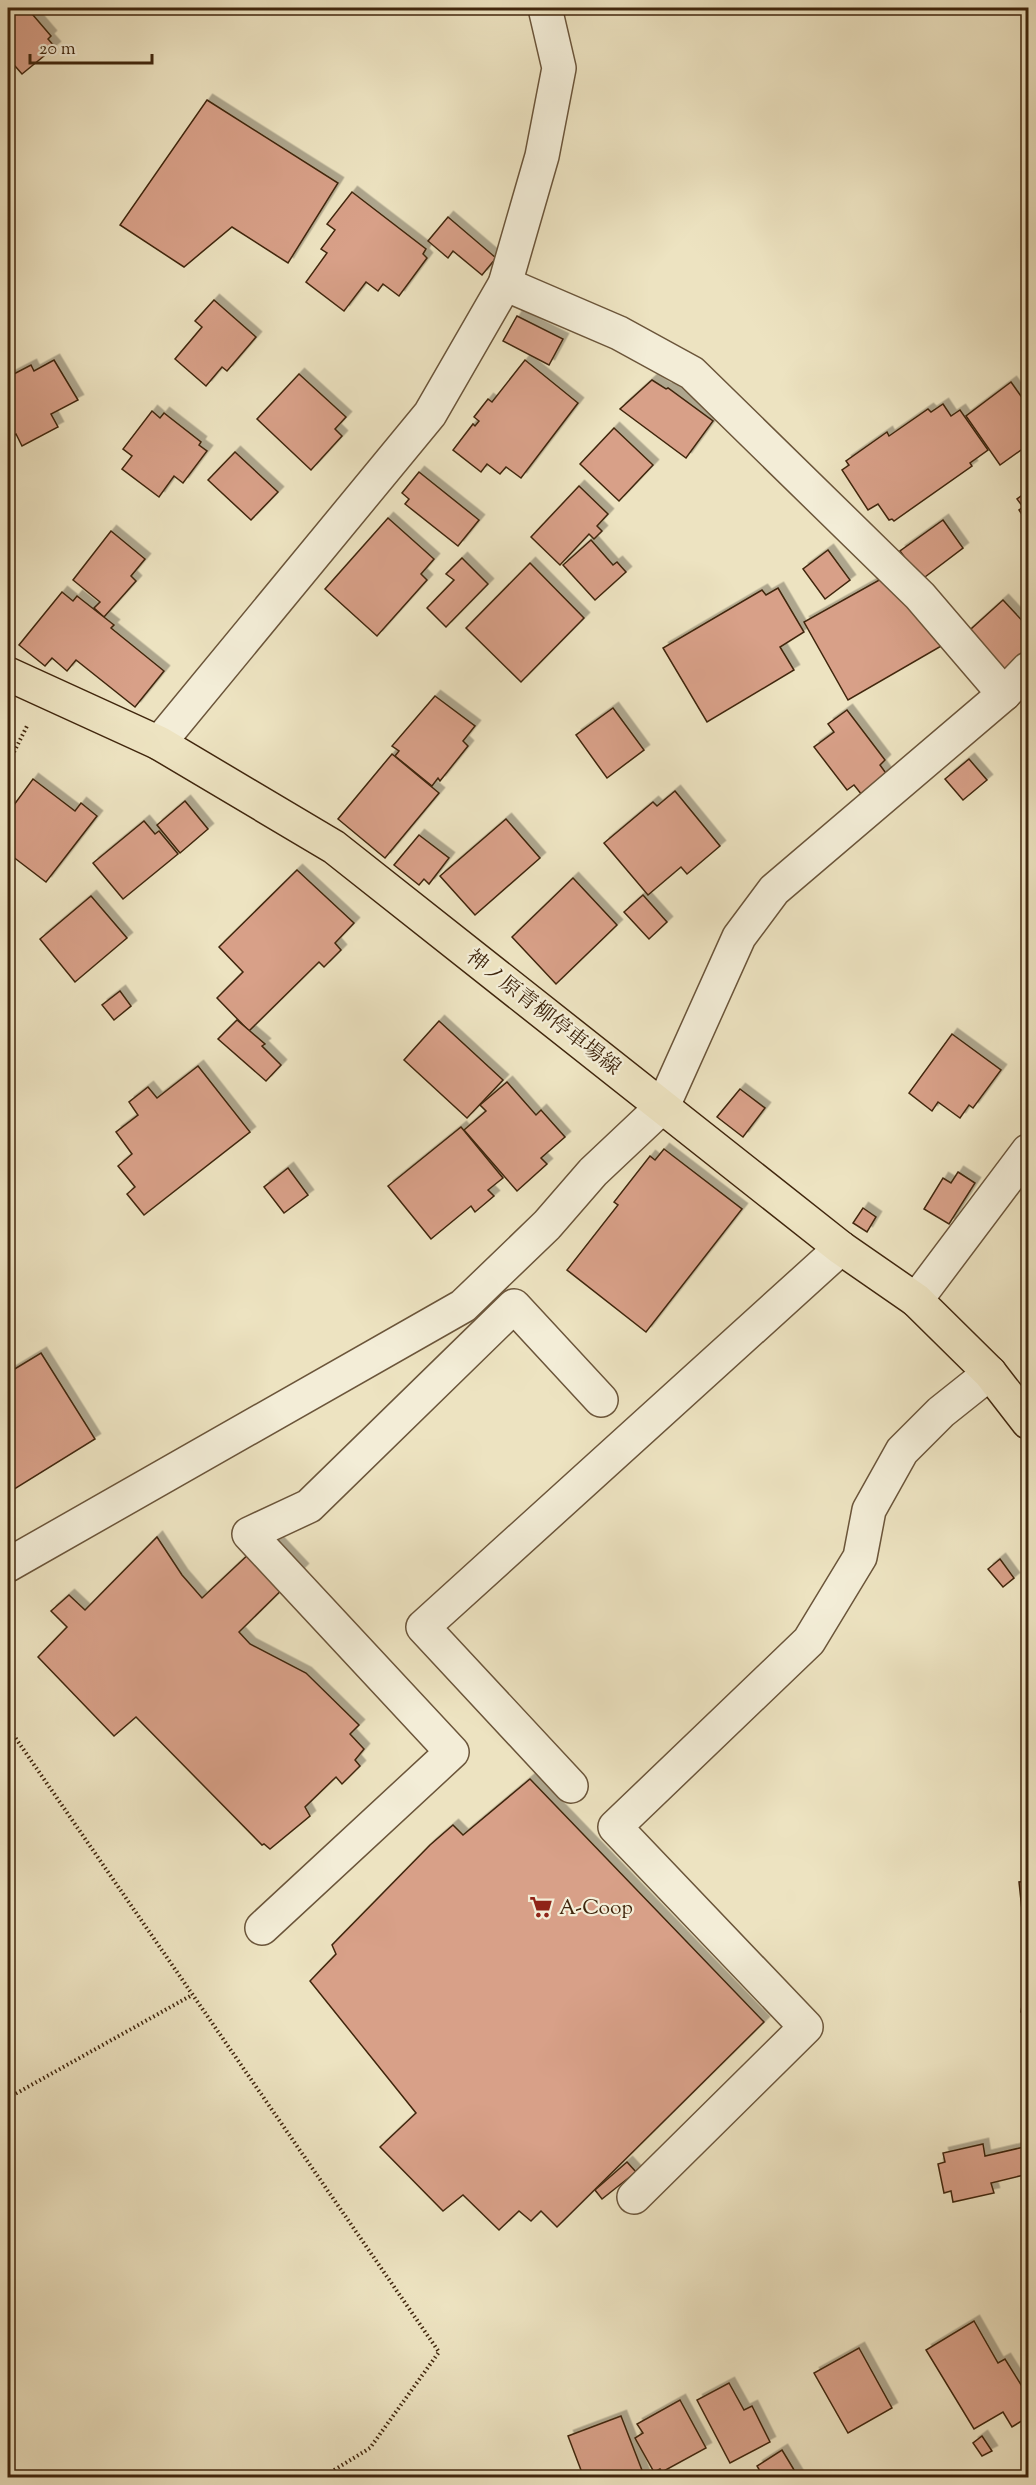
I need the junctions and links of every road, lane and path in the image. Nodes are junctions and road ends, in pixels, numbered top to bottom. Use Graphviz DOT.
graph roads {
  1 [pos="545,8"];
  2 [pos="505,284"];
  3 [pos="1029,669"];
  4 [pos="8,674"];
  5 [pos="45,693"];
  6 [pos="1004,694"];
  7 [pos="159,742"];
  8 [pos="8,764"];
  9 [pos="663,1106"];
  10 [pos="1029,1151"];
  11 [pos="841,1248"];
  12 [pos="916,1300"];
  13 [pos="463,1306"];
  14 [pos="486,1334"];
  15 [pos="990,1373"];
  16 [pos="601,1400"];
  17 [pos="1029,1422"];
  18 [pos="8,1565"];
  19 [pos="8,1727"];
  20 [pos="570,1786"];
  21 [pos="262,1928"];
  22 [pos="192,1995"];
  23 [pos="8,2098"];
  24 [pos="634,2197"];
  25 [pos="321,2478"];
  1 -- 2 [label="street"];
  2 -- 6 [label="street"];
  2 -- 7 [label="street"];
  3 -- 6 [label="street"];
  4 -- 5 [label="main road, 神ノ原青柳停車場線"];
  5 -- 7 [label="main road, 神ノ原青柳停車場線"];
  5 -- 8 [label="path"];
  6 -- 9 [label="street"];
  7 -- 9 [label="main road, 神ノ原青柳停車場線"];
  9 -- 11 [label="main road, 神ノ原青柳停車場線"];
  9 -- 13 [label="street"];
  10 -- 12 [label="street"];
  11 -- 12 [label="main road, 神ノ原青柳停車場線"];
  11 -- 20 [label="street"];
  12 -- 15 [label="main road, 神ノ原青柳停車場線"];
  13 -- 14 [label="street"];
  13 -- 18 [label="street"];
  14 -- 16 [label="street"];
  14 -- 21 [label="street"];
  15 -- 17 [label="main road, 神ノ原青柳停車場線"];
  15 -- 24 [label="street"];
  19 -- 22 [label="path"];
  22 -- 23 [label="path"];
  22 -- 25 [label="path"];
}
